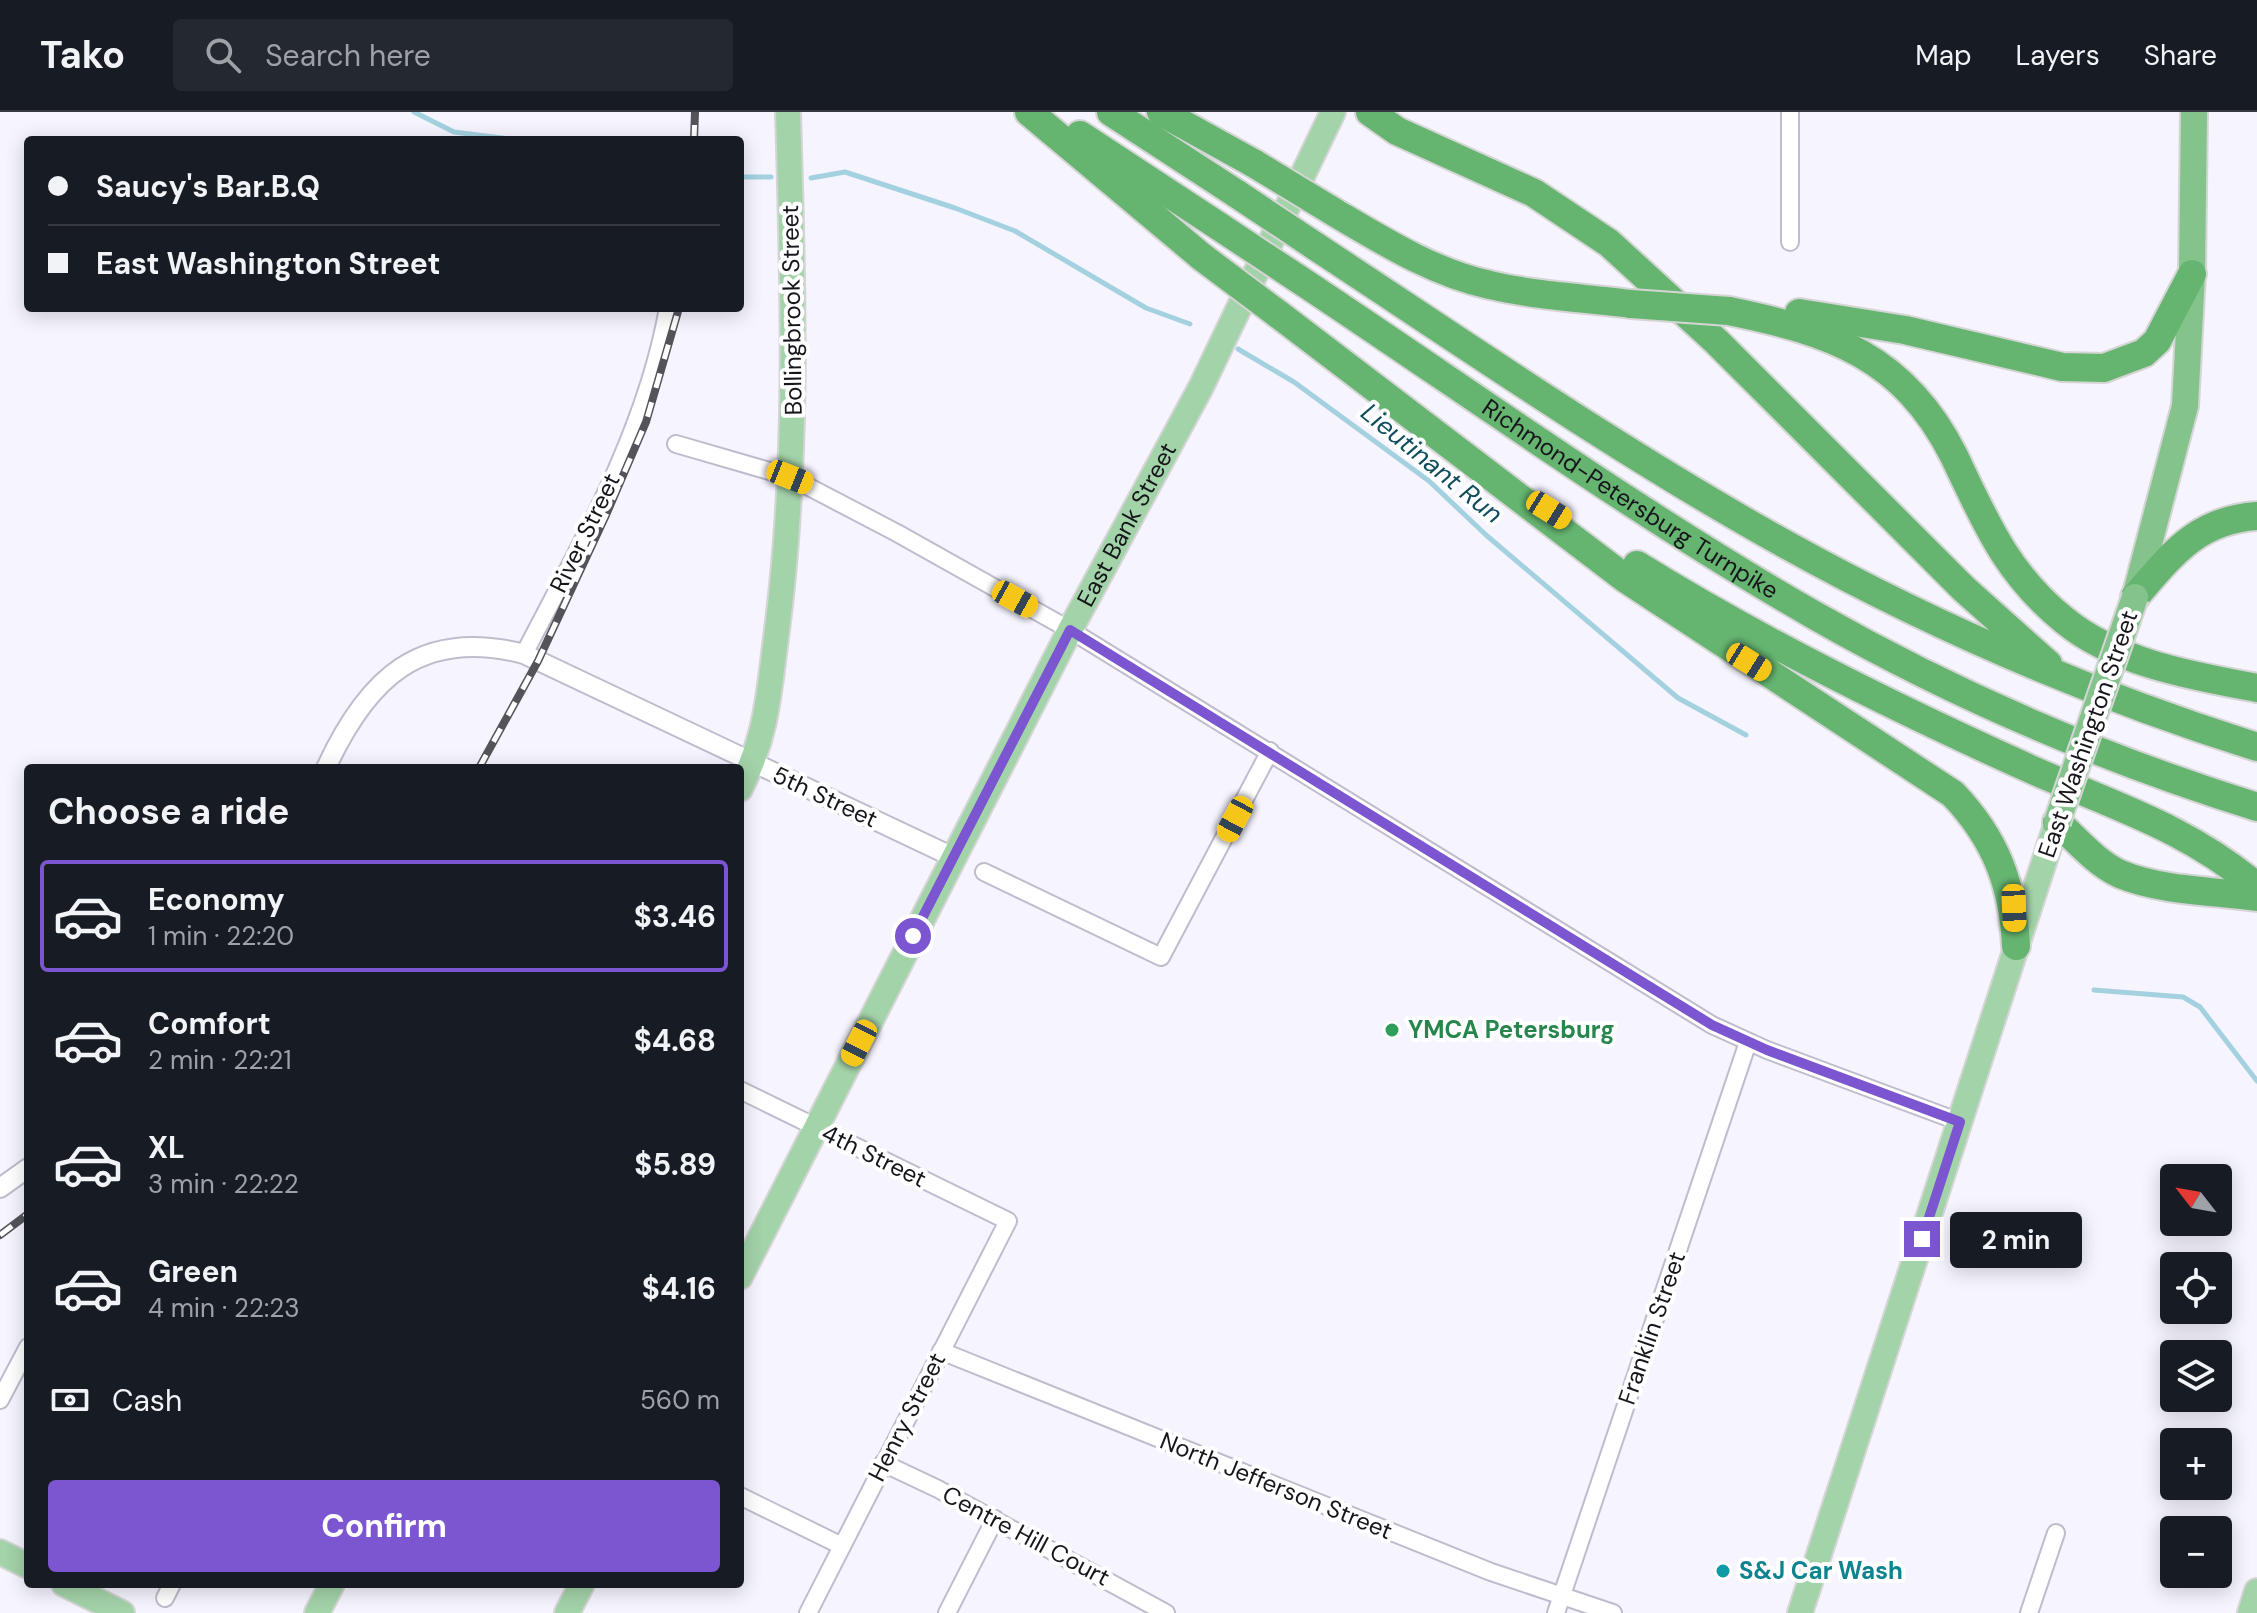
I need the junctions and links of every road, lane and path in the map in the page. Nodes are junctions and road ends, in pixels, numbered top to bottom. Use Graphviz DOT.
graph roads {
  1 [pos="788,112"];
  2 [pos="1029,112"];
  3 [pos="1046,112"];
  4 [pos="1111,112"];
  5 [pos="1161,112"];
  6 [pos="1333,112"];
  7 [pos="1370,112"];
  8 [pos="1790,112"];
  9 [pos="2194,112"];
  10 [pos="1790,242"];
  11 [pos="2192,274"];
  12 [pos="1729,311"];
  13 [pos="667,312"];
  14 [pos="676,444"];
  15 [pos="1473,463"];
  16 [pos="790,477"];
  17 [pos="2257,516"];
  18 [pos="2135,597"];
  19 [pos="1070,630"];
  20 [pos="524,654"];
  21 [pos="2066,681"];
  22 [pos="2257,688"];
  23 [pos="2257,747"];
  24 [pos="1270,751"];
  25 [pos="753,762"];
  26 [pos="328,764"];
  27 [pos="744,781"];
  28 [pos="2257,807"];
  29 [pos="2057,822"];
  30 [pos="953,857"];
  31 [pos="984,872"];
  32 [pos="2257,887"];
  33 [pos="2257,897"];
  34 [pos="2016,946"];
  35 [pos="1748,1042"];
  36 [pos="744,1092"];
  37 [pos="1960,1122"];
  38 [pos="816,1128"];
  39 [pos="24,1171"];
  40 [pos="0,1188"];
  41 [pos="1008,1221"];
  42 [pos="744,1269"];
  43 [pos="941,1351"];
  44 [pos="24,1355"];
  45 [pos="0,1400"];
  46 [pos="883,1463"];
  47 [pos="744,1498"];
  48 [pos="995,1519"];
  49 [pos="2056,1533"];
  50 [pos="842,1546"];
  51 [pos="0,1552"];
  52 [pos="24,1564"];
  53 [pos="72,1588"];
  54 [pos="330,1588"];
  55 [pos="580,1588"];
  56 [pos="2257,1591"];
  57 [pos="1561,1596"];
  58 [pos="122,1613"];
  59 [pos="317,1613"];
  60 [pos="567,1613"];
  61 [pos="808,1613"];
  62 [pos="947,1613"];
  63 [pos="1166,1613"];
  64 [pos="1556,1613"];
  65 [pos="1613,1613"];
  66 [pos="1800,1613"];
  67 [pos="2029,1613"];
  68 [pos="2250,1613"];
  1 -- 16 [label="main road, Bollingbrook Street"];
  2 -- 15 [label="highway, bridge"];
  3 -- 28 [label="highway, Richmond-Petersburg Turnpike, bridge"];
  4 -- 21 [label="highway, Richmond-Petersburg Turnpike, bridge"];
  5 -- 12 [label="highway, bridge"];
  6 -- 19 [label="main road, East Bank Street"];
  7 -- 21 [label="highway"];
  8 -- 10 [label="street"];
  9 -- 11 [label="highway, East Washington Street"];
  11 -- 12 [label="highway"];
  11 -- 18 [label="highway, East Washington Street"];
  12 -- 22 [label="highway"];
  13 -- 20 [label="street, River Street"];
  14 -- 16 [label="street"];
  15 -- 32 [label="highway"];
  15 -- 34 [label="highway"];
  16 -- 19 [label="street"];
  16 -- 25 [label="main road, Bollingbrook Street"];
  17 -- 18 [label="highway"];
  18 -- 29 [label="highway, East Washington Street, bridge"];
  19 -- 24 [label="street"];
  19 -- 30 [label="main road, East Bank Street"];
  20 -- 25 [label="street, 5th Street"];
  20 -- 26 [label="street"];
  21 -- 23 [label="highway, Richmond-Petersburg Turnpike"];
  24 -- 31 [label="street"];
  24 -- 35 [label="street"];
  25 -- 27 [label="main road, Bollingbrook Street"];
  25 -- 30 [label="street, 5th Street"];
  29 -- 33 [label="highway"];
  29 -- 34 [label="main road, East Washington Street"];
  30 -- 38 [label="main road, East Bank Street"];
  34 -- 37 [label="main road, East Washington Street"];
  35 -- 37 [label="street"];
  35 -- 57 [label="street, Franklin Street"];
  36 -- 38 [label="street, 4th Street"];
  37 -- 66 [label="main road, East Washington Street"];
  38 -- 41 [label="street, 4th Street"];
  38 -- 42 [label="main road, East Bank Street"];
  39 -- 40 [label="street"];
  41 -- 43 [label="street, Henry Street"];
  43 -- 46 [label="street, Henry Street"];
  43 -- 57 [label="street, North Jefferson Street"];
  44 -- 45 [label="street"];
  46 -- 48 [label="street, Centre Hill Court"];
  46 -- 50 [label="street, Henry Street"];
  47 -- 50 [label="street"];
  48 -- 62 [label="street"];
  48 -- 63 [label="street, Centre Hill Court"];
  49 -- 67 [label="street"];
  50 -- 61 [label="street, Henry Street"];
  51 -- 52 [label="main road"];
  53 -- 58 [label="main road"];
  54 -- 59 [label="main road"];
  55 -- 60 [label="main road"];
  56 -- 68 [label="main road"];
  57 -- 64 [label="street, Franklin Street"];
  57 -- 65 [label="street, North Jefferson Street"];
}
